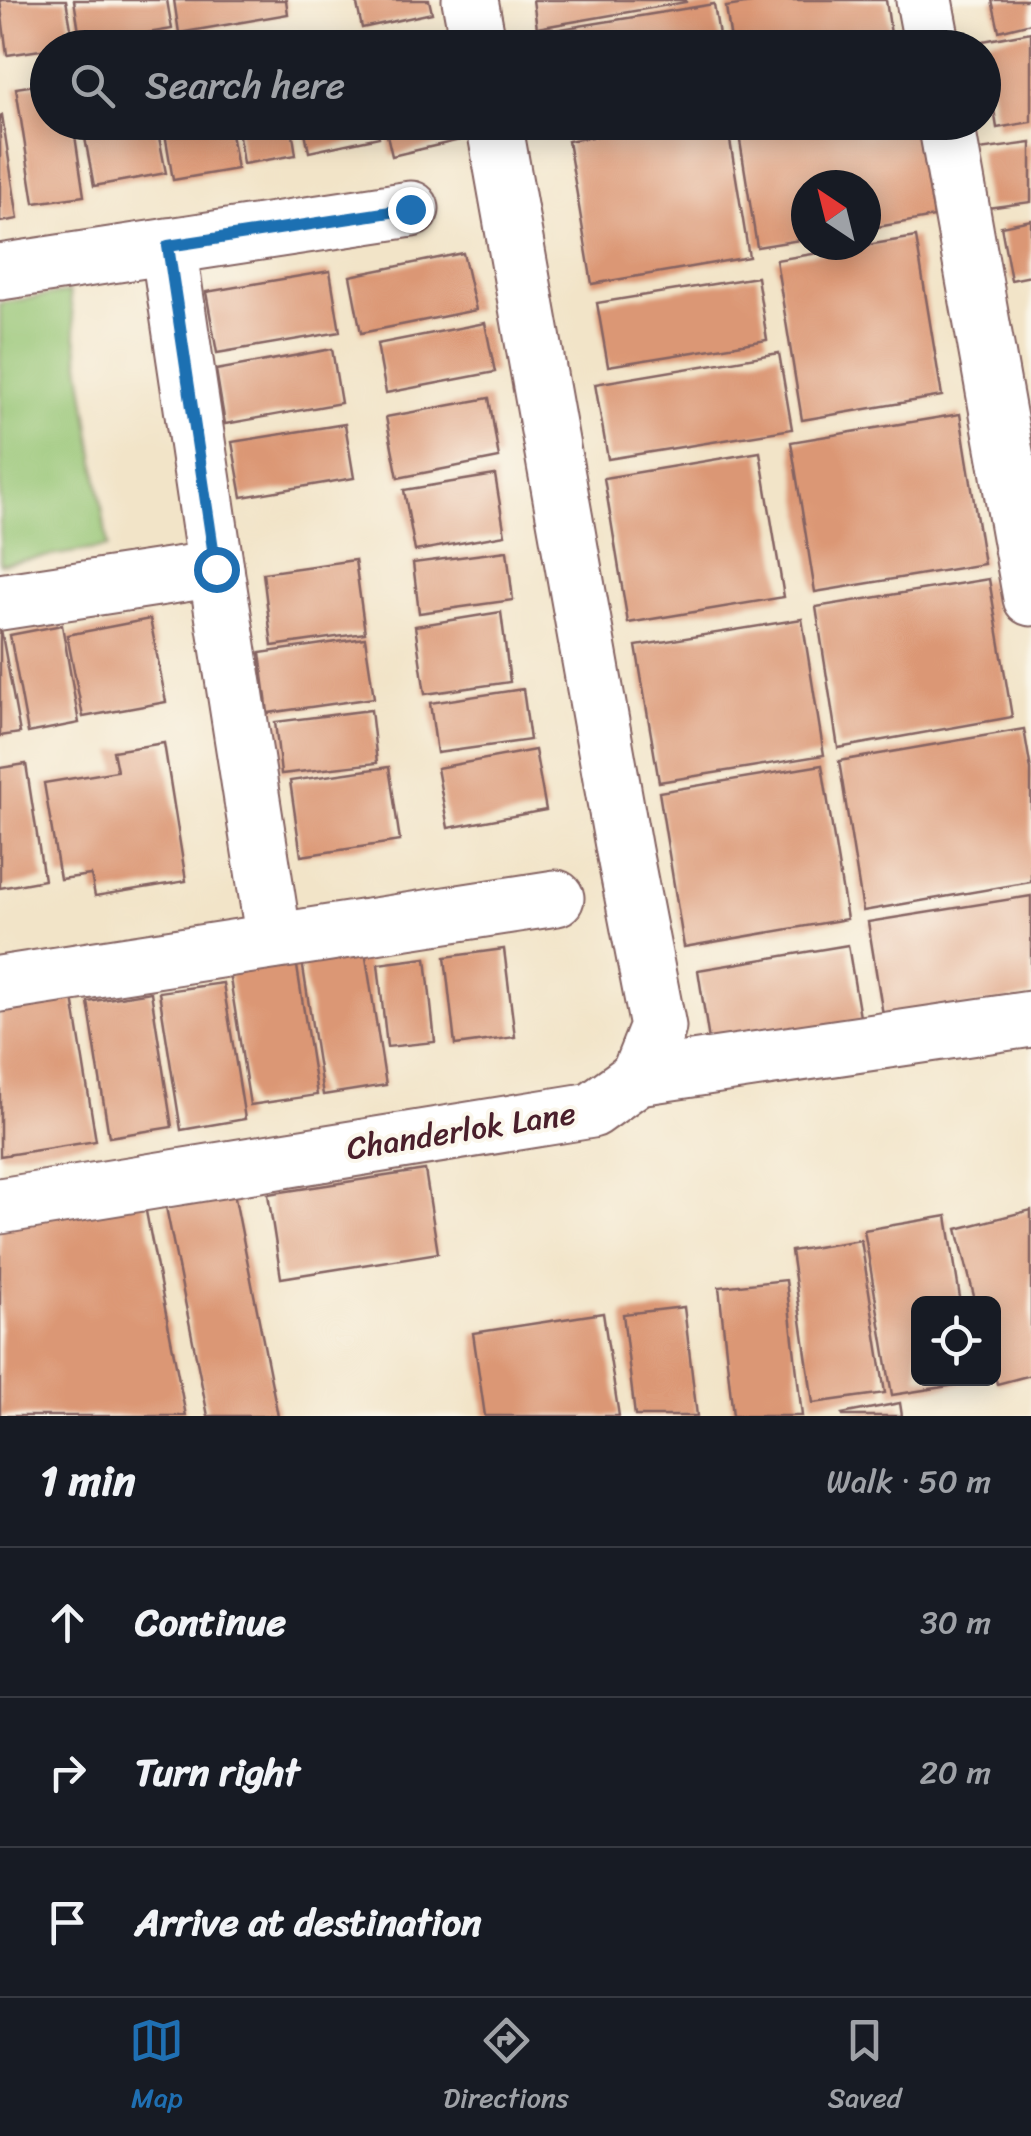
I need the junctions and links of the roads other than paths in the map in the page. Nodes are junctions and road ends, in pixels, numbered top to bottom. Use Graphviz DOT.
graph roads {
  1 [pos="470,0"];
  2 [pos="924,0"];
  3 [pos="476,30"];
  4 [pos="929,30"];
  5 [pos="497,140"];
  6 [pos="949,140"];
  7 [pos="410,209"];
  8 [pos="168,246"];
  9 [pos="0,272"];
  10 [pos="216,569"];
  11 [pos="1031,598"];
  12 [pos="0,602"];
  13 [pos="556,898"];
  14 [pos="274,942"];
  15 [pos="0,984"];
  16 [pos="1031,1019"];
  17 [pos="638,1078"];
  18 [pos="0,1206"];
  1 -- 3 [label="street"];
  2 -- 4 [label="street"];
  5 -- 17 [label="street"];
  6 -- 11 [label="street"];
  7 -- 8 [label="street"];
  8 -- 9 [label="street"];
  8 -- 10 [label="street"];
  10 -- 12 [label="street"];
  10 -- 14 [label="street"];
  13 -- 14 [label="street"];
  14 -- 15 [label="street"];
  16 -- 17 [label="street, Chanderlok Lane"];
  17 -- 18 [label="street, Chanderlok Lane"];
}
